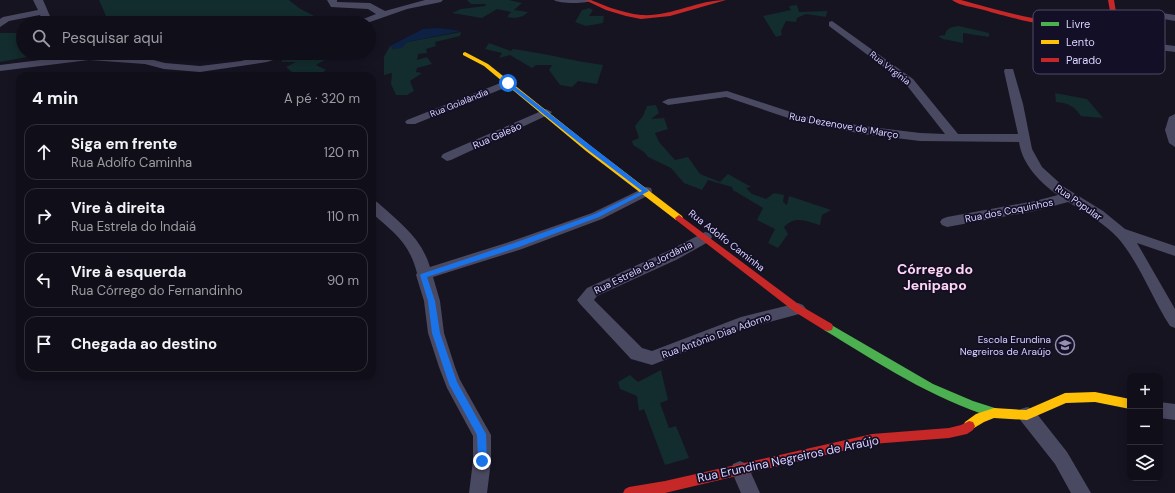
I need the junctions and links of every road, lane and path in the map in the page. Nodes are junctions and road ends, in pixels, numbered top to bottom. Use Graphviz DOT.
graph roads {
  1 [pos="38,0"];
  2 [pos="332,0"];
  3 [pos="438,0"];
  4 [pos="559,0"];
  5 [pos="588,0"];
  6 [pos="722,0"];
  7 [pos="955,0"];
  8 [pos="1110,0"];
  9 [pos="1113,10"];
  10 [pos="42,12"];
  11 [pos="382,13"];
  12 [pos="21,16"];
  13 [pos="44,16"];
  14 [pos="375,16"];
  15 [pos="1165,16"];
  16 [pos="16,17"];
  17 [pos="1175,18"];
  18 [pos="1033,19"];
  19 [pos="0,24"];
  20 [pos="832,24"];
  21 [pos="1165,48"];
  22 [pos="1175,49"];
  23 [pos="465,54"];
  24 [pos="49,60"];
  25 [pos="136,60"];
  26 [pos="258,60"];
  27 [pos="0,68"];
  28 [pos="1009,71"];
  29 [pos="508,83"];
  30 [pos="668,102"];
  31 [pos="546,112"];
  32 [pos="1175,117"];
  33 [pos="410,122"];
  34 [pos="955,138"];
  35 [pos="1024,138"];
  36 [pos="1175,143"];
  37 [pos="447,157"];
  38 [pos="646,191"];
  39 [pos="1069,197"];
  40 [pos="376,209"];
  41 [pos="947,222"];
  42 [pos="1121,232"];
  43 [pos="705,237"];
  44 [pos="1175,251"];
  45 [pos="423,275"];
  46 [pos="585,300"];
  47 [pos="798,309"];
  48 [pos="1175,322"];
  49 [pos="1127,403"];
  50 [pos="1163,410"];
  51 [pos="1175,412"];
  52 [pos="994,414"];
  53 [pos="1027,415"];
  54 [pos="740,470"];
  55 [pos="478,493"];
  56 [pos="629,493"];
  57 [pos="751,493"];
  58 [pos="1082,493"];
  1 -- 10 [label="street"];
  2 -- 11 [label="street"];
  3 -- 11 [label="street"];
  4 -- 5 [label="street"];
  5 -- 6 [label="street"];
  7 -- 18 [label="street"];
  8 -- 9 [label="street"];
  10 -- 12 [label="street"];
  10 -- 13 [label="street"];
  11 -- 14 [label="street"];
  15 -- 17 [label="street"];
  16 -- 19 [label="street"];
  20 -- 34 [label="street, Rua Virgínia"];
  21 -- 22 [label="street"];
  23 -- 29 [label="street, Rua Adolfo Caminha"];
  24 -- 27 [label="street"];
  25 -- 26 [label="street"];
  28 -- 35 [label="street, Rua Popular"];
  29 -- 31 [label="street, Rua Adolfo Caminha"];
  29 -- 33 [label="street, Rua Goialândia"];
  30 -- 34 [label="street, Rua Dezenove de Março"];
  31 -- 37 [label="street, Rua Galeão"];
  31 -- 38 [label="street, Rua Adolfo Caminha"];
  32 -- 36 [label="street"];
  34 -- 35 [label="street, Rua Dezenove de Março"];
  35 -- 39 [label="street, Rua Popular"];
  38 -- 43 [label="street, Rua Adolfo Caminha"];
  38 -- 45 [label="street"];
  39 -- 41 [label="street, Rua dos Coquinhos"];
  39 -- 42 [label="street, Rua Popular"];
  40 -- 45 [label="street"];
  42 -- 44 [label="street"];
  42 -- 48 [label="street, Rua Popular"];
  43 -- 46 [label="street, Rua Estrela da Jordânia"];
  43 -- 47 [label="street, Rua Adolfo Caminha"];
  45 -- 55 [label="street"];
  46 -- 47 [label="street, Rua Antônio Dias Adorno"];
  47 -- 52 [label="street, Rua Adolfo Caminha"];
  49 -- 53 [label="street, Rua Erundina Negreiros de Araújo"];
  50 -- 51 [label="street"];
  52 -- 53 [label="street, Rua Erundina Negreiros de Araújo"];
  52 -- 54 [label="street, Rua Erundina Negreiros de Araújo"];
  53 -- 58 [label="street"];
  54 -- 56 [label="street, Rua Erundina Negreiros de Araújo"];
  54 -- 57 [label="street"];
}
